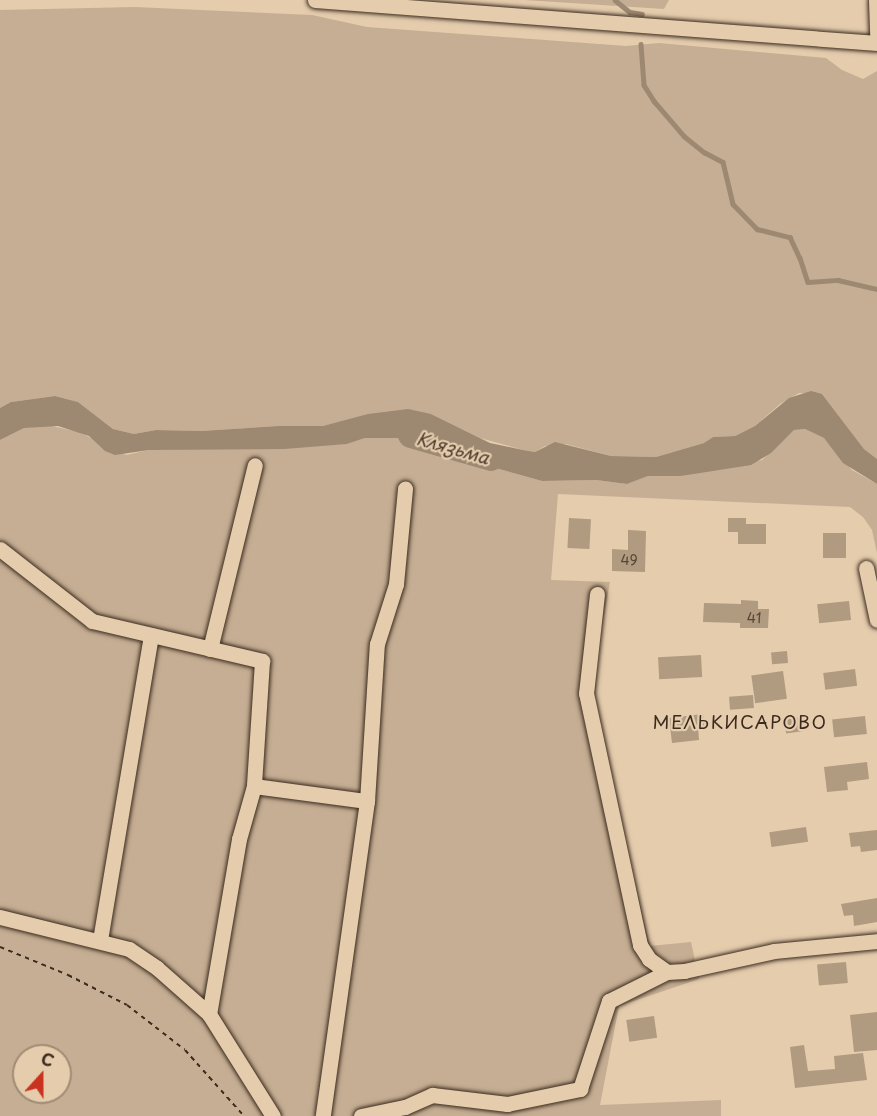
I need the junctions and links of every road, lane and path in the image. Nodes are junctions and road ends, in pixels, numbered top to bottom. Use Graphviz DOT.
graph roads {
  1 [pos="315,0"];
  2 [pos="876,0"];
  3 [pos="379,2"];
  4 [pos="877,38"];
  5 [pos="877,43"];
  6 [pos="255,465"];
  7 [pos="405,488"];
  8 [pos="0,549"];
  9 [pos="866,568"];
  10 [pos="597,594"];
  11 [pos="877,620"];
  12 [pos="151,635"];
  13 [pos="210,649"];
  14 [pos="254,786"];
  15 [pos="367,801"];
  16 [pos="0,917"];
  17 [pos="100,940"];
  18 [pos="877,941"];
  19 [pos="0,947"];
  20 [pos="667,972"];
  21 [pos="208,1014"];
  22 [pos="244,1116"];
  23 [pos="273,1116"];
  24 [pos="323,1116"];
  25 [pos="361,1116"];
  1 -- 3 [label="street"];
  2 -- 4 [label="street"];
  3 -- 5 [label="street"];
  6 -- 13 [label="street"];
  7 -- 15 [label="street"];
  8 -- 12 [label="street"];
  9 -- 11 [label="street"];
  10 -- 20 [label="street"];
  12 -- 13 [label="street"];
  12 -- 17 [label="street"];
  13 -- 14 [label="street"];
  14 -- 15 [label="street"];
  14 -- 21 [label="street"];
  15 -- 24 [label="street"];
  16 -- 17 [label="street"];
  17 -- 21 [label="street"];
  18 -- 20 [label="street"];
  19 -- 22 [label="path"];
  20 -- 25 [label="street"];
  21 -- 23 [label="street"];
}
